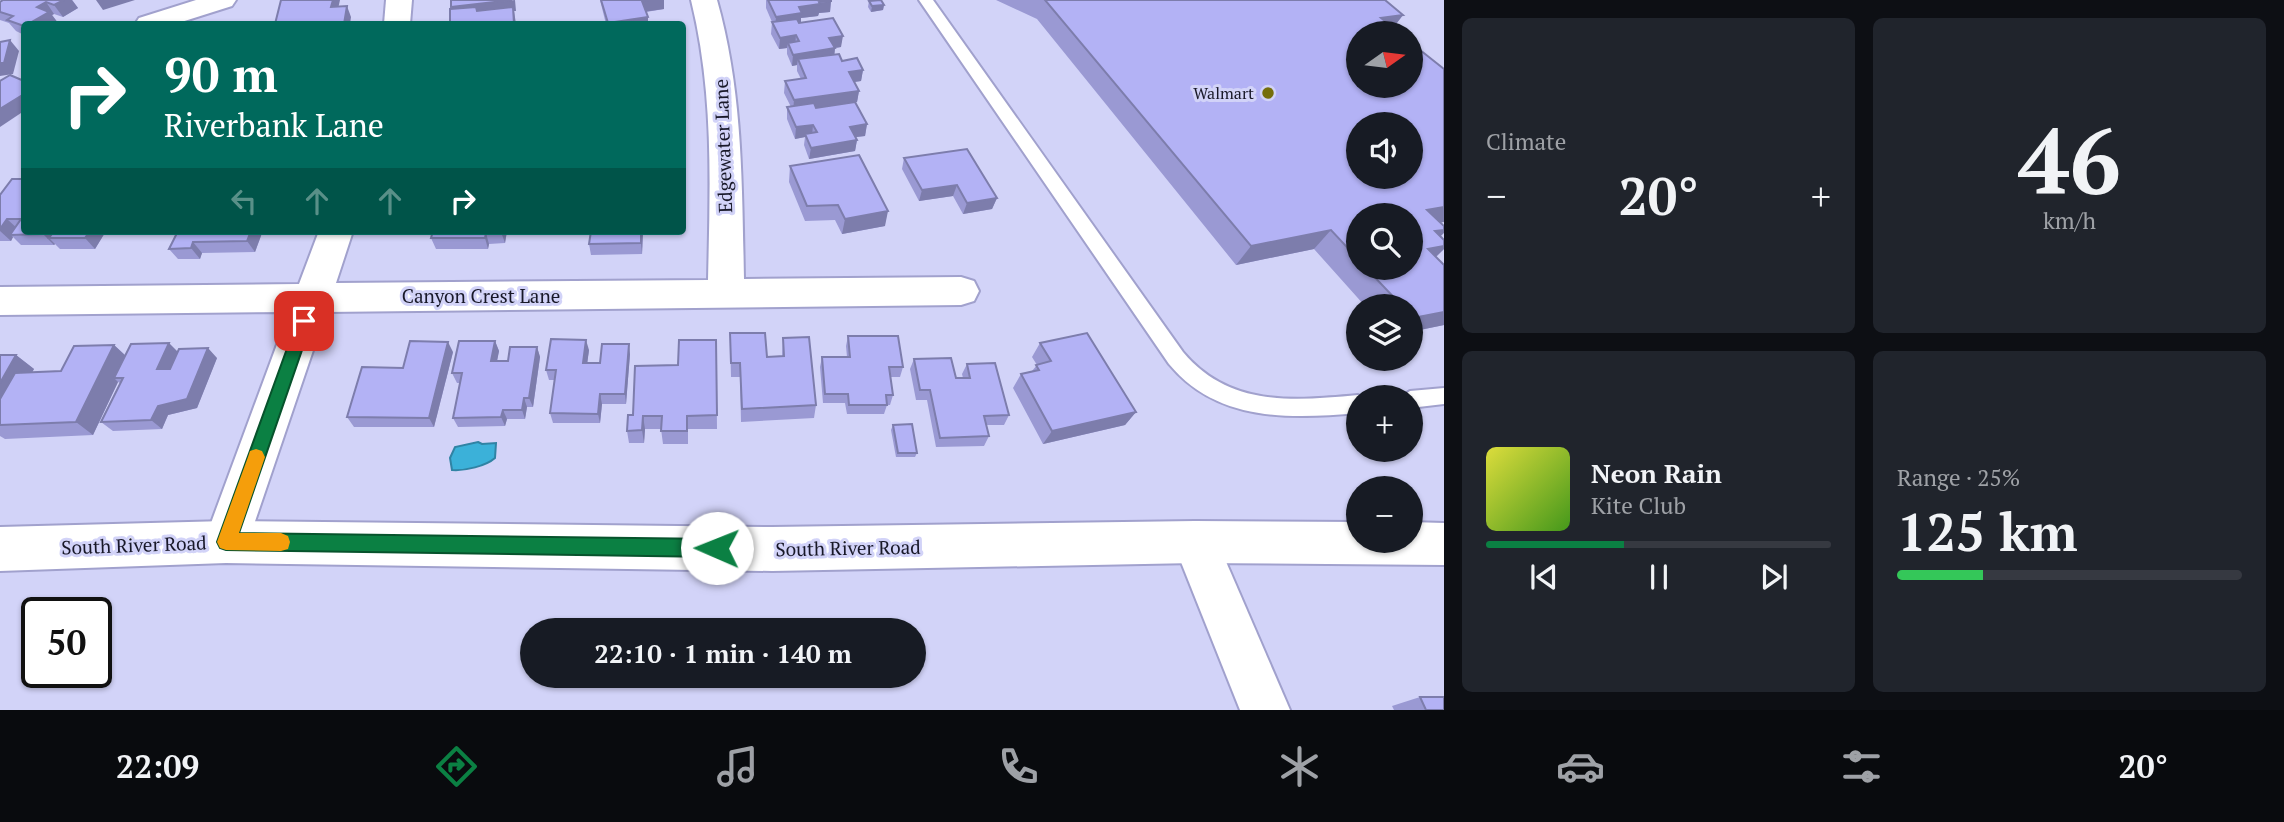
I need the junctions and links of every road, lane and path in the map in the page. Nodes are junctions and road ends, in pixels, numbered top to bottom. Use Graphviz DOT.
graph roads {
  1 [pos="223,0"];
  2 [pos="399,0"];
  3 [pos="704,0"];
  4 [pos="926,0"];
  5 [pos="158,21"];
  6 [pos="397,21"];
  7 [pos="335,235"];
  8 [pos="961,290"];
  9 [pos="726,295"];
  10 [pos="313,297"];
  11 [pos="0,301"];
  12 [pos="1444,396"];
  13 [pos="1423,398"];
  14 [pos="1346,405"];
  15 [pos="226,542"];
  16 [pos="1195,542"];
  17 [pos="1444,544"];
  18 [pos="0,549"];
  19 [pos="1265,710"];
  1 -- 5 [label="street"];
  2 -- 6 [label="street"];
  3 -- 9 [label="street, Edgewater Lane"];
  4 -- 14 [label="lane"];
  7 -- 10 [label="street"];
  8 -- 9 [label="street, Canyon Crest Lane"];
  9 -- 10 [label="street, Canyon Crest Lane"];
  10 -- 11 [label="street, Canyon Crest Lane"];
  10 -- 15 [label="street"];
  12 -- 13 [label="lane"];
  15 -- 16 [label="street, South River Road"];
  15 -- 18 [label="street, South River Road"];
  16 -- 17 [label="street, South River Road"];
  16 -- 19 [label="street"];
}
